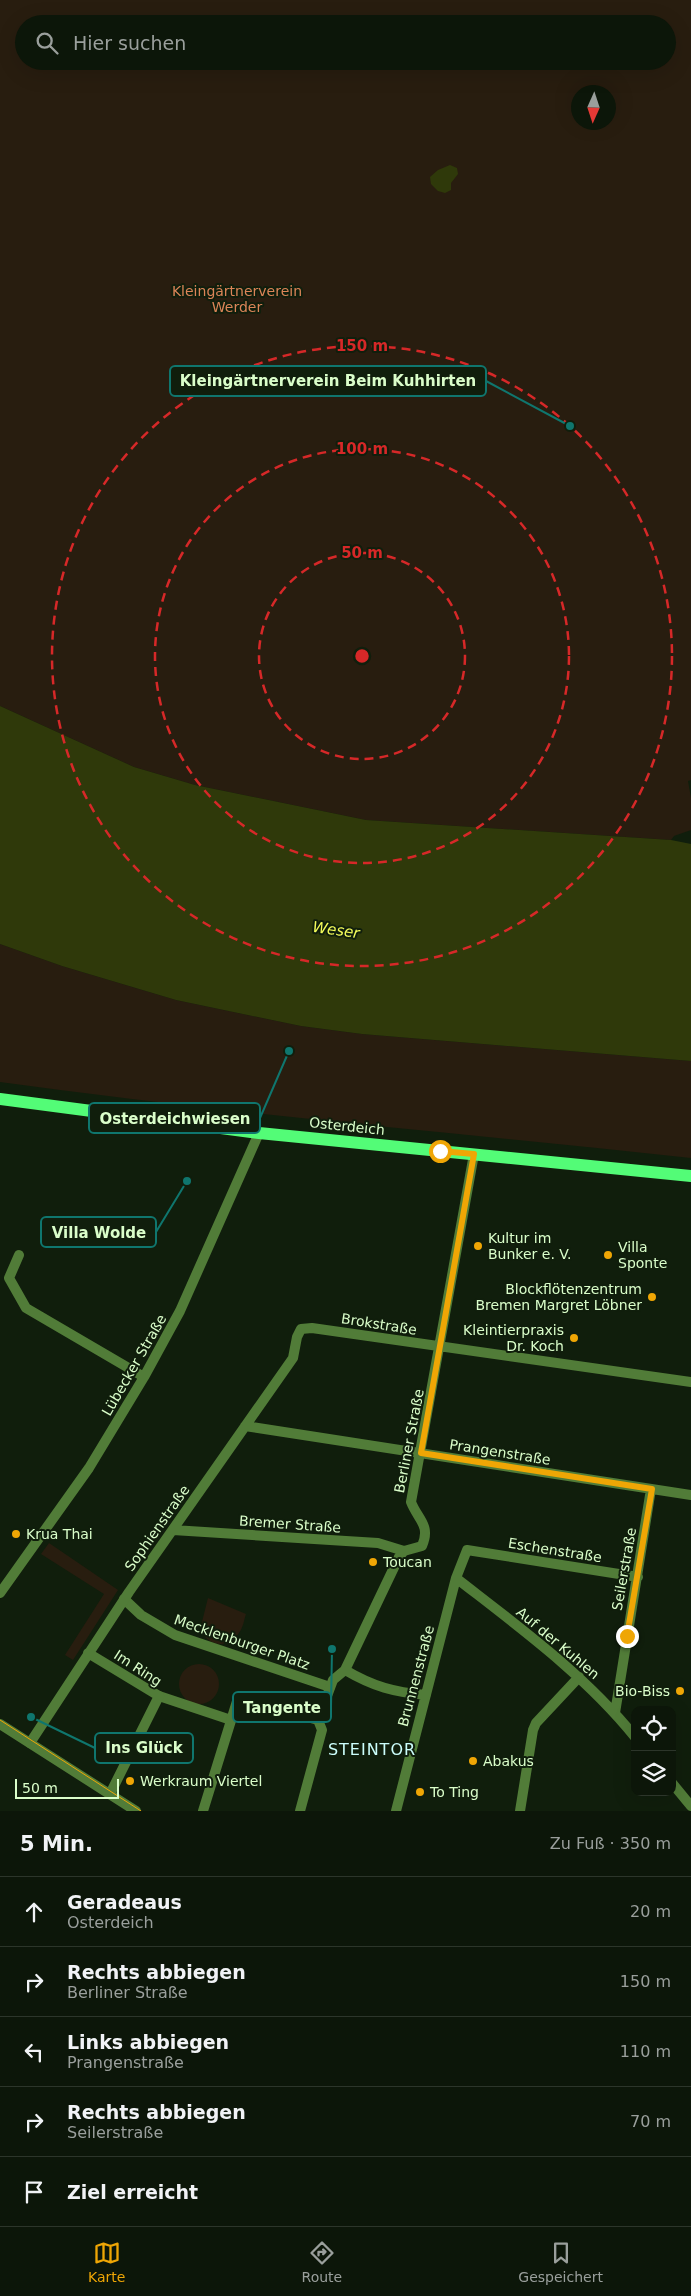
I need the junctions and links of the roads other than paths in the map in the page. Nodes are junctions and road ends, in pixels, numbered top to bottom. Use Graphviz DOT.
graph roads {
  1 [pos="0,1099"];
  2 [pos="260,1133"];
  3 [pos="474,1154"];
  4 [pos="691,1176"];
  5 [pos="19,1255"];
  6 [pos="300,1329"];
  7 [pos="440,1347"];
  8 [pos="144,1378"];
  9 [pos="691,1382"];
  10 [pos="245,1426"];
  11 [pos="421,1453"];
  12 [pos="652,1489"];
  13 [pos="691,1495"];
  14 [pos="173,1530"];
  15 [pos="467,1550"];
  16 [pos="404,1551"];
  17 [pos="638,1577"];
  18 [pos="456,1578"];
  19 [pos="0,1593"];
  20 [pos="124,1599"];
  21 [pos="88,1653"];
  22 [pos="345,1670"];
  23 [pos="579,1677"];
  24 [pos="330,1687"];
  25 [pos="426,1694"];
  26 [pos="159,1696"];
  27 [pos="615,1713"];
  28 [pos="232,1720"];
  29 [pos="318,1720"];
  30 [pos="1,1725"];
  31 [pos="631,1732"];
  32 [pos="30,1743"];
  33 [pos="676,1788"];
  34 [pos="110,1794"];
  35 [pos="691,1806"];
  36 [pos="136,1811"];
  37 [pos="203,1811"];
  38 [pos="300,1811"];
  39 [pos="396,1811"];
  40 [pos="520,1811"];
  1 -- 2 [label="main road, Osterdeich"];
  2 -- 3 [label="main road, Osterdeich"];
  2 -- 8 [label="street, Lübecker Straße"];
  3 -- 4 [label="main road, Osterdeich"];
  3 -- 7 [label="street, Berliner Straße"];
  5 -- 8 [label="street"];
  6 -- 7 [label="street, Brokstraße"];
  6 -- 10 [label="street, Sophienstraße"];
  7 -- 9 [label="street, Brokstraße"];
  7 -- 11 [label="street, Berliner Straße"];
  8 -- 19 [label="street, Lübecker Straße"];
  10 -- 11 [label="street, Prangenstraße"];
  10 -- 14 [label="street, Sophienstraße"];
  11 -- 12 [label="street, Prangenstraße"];
  11 -- 16 [label="street, Berliner Straße"];
  12 -- 13 [label="street, Prangenstraße"];
  12 -- 17 [label="street, Seilerstraße"];
  14 -- 16 [label="street, Bremer Straße"];
  14 -- 20 [label="street, Sophienstraße"];
  15 -- 17 [label="street, Eschenstraße"];
  15 -- 18 [label="street, Brunnenstraße"];
  16 -- 22 [label="street"];
  17 -- 27 [label="street, Seilerstraße"];
  18 -- 23 [label="street, Auf der Kuhlen"];
  18 -- 25 [label="street, Brunnenstraße"];
  20 -- 21 [label="street, Sophienstraße"];
  20 -- 24 [label="street, Mecklenburger Platz"];
  21 -- 26 [label="street, Im Ring"];
  21 -- 32 [label="street, Sophienstraße"];
  22 -- 24 [label="street"];
  22 -- 25 [label="street"];
  23 -- 27 [label="street, Auf der Kuhlen"];
  23 -- 40 [label="street"];
  24 -- 29 [label="street"];
  25 -- 39 [label="street, Brunnenstraße"];
  26 -- 28 [label="street"];
  26 -- 34 [label="street, Im Ring"];
  27 -- 31 [label="street, Auf der Kuhlen"];
  28 -- 29 [label="street"];
  28 -- 37 [label="street"];
  29 -- 38 [label="street"];
  30 -- 32 [label="street"];
  32 -- 34 [label="street"];
  33 -- 35 [label="street"];
  34 -- 36 [label="street"];
}
